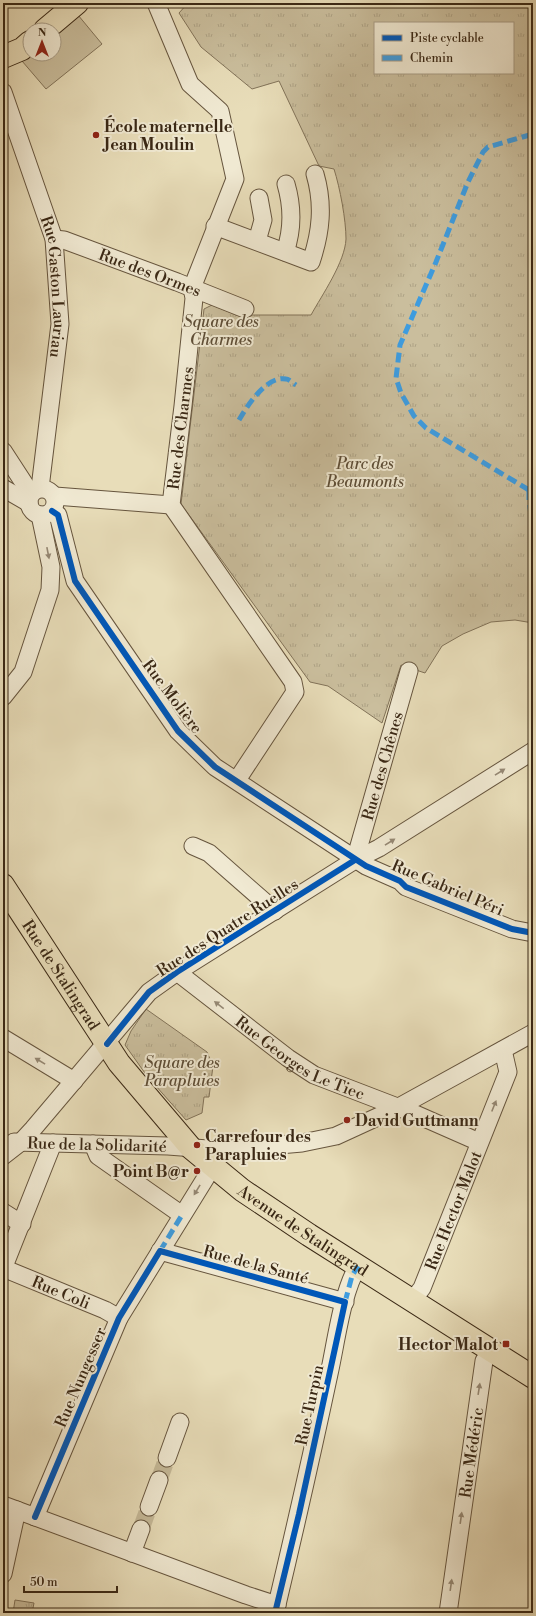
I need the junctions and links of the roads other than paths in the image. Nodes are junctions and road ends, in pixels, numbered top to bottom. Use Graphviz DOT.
graph roads {
  1 [pos="77,3"];
  2 [pos="156,3"];
  3 [pos="54,22"];
  4 [pos="22,48"];
  5 [pos="3,57"];
  6 [pos="3,92"];
  7 [pos="8,124"];
  8 [pos="315,174"];
  9 [pos="286,184"];
  10 [pos="259,198"];
  11 [pos="215,226"];
  12 [pos="54,239"];
  13 [pos="257,242"];
  14 [pos="285,252"];
  15 [pos="192,288"];
  16 [pos="245,309"];
  17 [pos="3,451"];
  18 [pos="3,488"];
  19 [pos="41,501"];
  20 [pos="171,505"];
  21 [pos="409,671"];
  22 [pos="3,697"];
  23 [pos="533,751"];
  24 [pos="237,780"];
  25 [pos="193,846"];
  26 [pos="355,860"];
  27 [pos="3,885"];
  28 [pos="275,912"];
  29 [pos="533,932"];
  30 [pos="177,972"];
  31 [pos="533,1032"];
  32 [pos="3,1038"];
  33 [pos="107,1044"];
  34 [pos="503,1050"];
  35 [pos="74,1081"];
  36 [pos="397,1108"];
  37 [pos="3,1141"];
  38 [pos="21,1142"];
  39 [pos="479,1142"];
  40 [pos="53,1143"];
  41 [pos="93,1144"];
  42 [pos="191,1148"];
  43 [pos="3,1156"];
  44 [pos="213,1166"];
  45 [pos="3,1212"];
  46 [pos="182,1215"];
  47 [pos="22,1224"];
  48 [pos="160,1251"];
  49 [pos="358,1266"];
  50 [pos="3,1268"];
  51 [pos="412,1301"];
  52 [pos="346,1302"];
  53 [pos="119,1318"];
  54 [pos="490,1351"];
  55 [pos="533,1377"];
  56 [pos="180,1422"];
  57 [pos="167,1458"];
  58 [pos="159,1480"];
  59 [pos="149,1507"];
  60 [pos="10,1508"];
  61 [pos="35,1517"];
  62 [pos="141,1529"];
  63 [pos="132,1553"];
  64 [pos="3,1574"];
  65 [pos="276,1609"];
  66 [pos="448,1613"];
  1 -- 3 [label="main road"];
  2 -- 11 [label="street, Rue des Charmes"];
  4 -- 5 [label="main road"];
  6 -- 7 [label="street, Rue Gaston Lauriau"];
  7 -- 12 [label="street, Rue Gaston Lauriau"];
  8 -- 14 [label="street"];
  9 -- 14 [label="street"];
  10 -- 13 [label="street"];
  11 -- 13 [label="street"];
  11 -- 15 [label="street, Rue des Charmes"];
  12 -- 15 [label="street, Rue des Ormes"];
  12 -- 19 [label="street, Rue Gaston Lauriau"];
  13 -- 14 [label="street"];
  15 -- 16 [label="street, Rue des Ormes"];
  15 -- 20 [label="street, Rue des Charmes"];
  17 -- 19 [label="street, Rue Molière"];
  18 -- 19 [label="street"];
  19 -- 20 [label="street"];
  19 -- 22 [label="street, Rue Gaston Lauriau, one-way"];
  19 -- 24 [label="street, Rue Molière"];
  20 -- 24 [label="street, Rue des Charmes"];
  21 -- 26 [label="street, Rue des Chênes"];
  26 -- 23 [label="street, Rue des Quatre Ruelles, one-way"];
  24 -- 26 [label="street, Rue Molière"];
  25 -- 28 [label="street"];
  26 -- 28 [label="street, Rue des Quatre Ruelles"];
  26 -- 29 [label="street, Rue Gabriel Péri"];
  27 -- 33 [label="main road, Rue de Stalingrad"];
  28 -- 30 [label="street, Rue des Quatre Ruelles"];
  30 -- 33 [label="street, Rue des Quatre Ruelles"];
  36 -- 30 [label="street, Rue Georges Le Tiec, one-way"];
  31 -- 34 [label="street, Rue de la Solidarité"];
  35 -- 32 [label="street, one-way"];
  33 -- 35 [label="street, Rue des Quatre Ruelles"];
  33 -- 42 [label="main road, Avenue de Stalingrad"];
  34 -- 36 [label="street, Rue de la Solidarité"];
  39 -- 34 [label="street, Rue Hector Malot, one-way"];
  35 -- 38 [label="street, Rue des Quatre Ruelles"];
  36 -- 39 [label="street, Rue Georges Le Tiec"];
  36 -- 42 [label="street, Rue de la Solidarité"];
  37 -- 38 [label="street, Rue de la Solidarité"];
  38 -- 40 [label="street, Rue de la Solidarité"];
  38 -- 43 [label="street, Rue des Quatre Ruelles"];
  39 -- 51 [label="street, Rue Hector Malot"];
  40 -- 41 [label="street, Rue de la Solidarité"];
  40 -- 47 [label="street"];
  41 -- 42 [label="street, Rue de la Solidarité"];
  41 -- 46 [label="street"];
  42 -- 44 [label="main road, Avenue de Stalingrad"];
  44 -- 46 [label="street, Rue Nungesser, one-way"];
  44 -- 49 [label="main road, Avenue de Stalingrad"];
  45 -- 47 [label="street"];
  46 -- 48 [label="street, Rue Nungesser"];
  47 -- 50 [label="street"];
  48 -- 52 [label="street, Rue de la Santé"];
  48 -- 53 [label="street, Rue Nungesser"];
  49 -- 51 [label="main road, Avenue de Stalingrad"];
  49 -- 52 [label="street, Rue Turpin"];
  50 -- 53 [label="street, Rue Coli"];
  51 -- 54 [label="main road, Avenue de Stalingrad"];
  52 -- 65 [label="street, Rue Turpin"];
  53 -- 61 [label="street, Rue Nungesser"];
  54 -- 55 [label="main road, Avenue de Stalingrad"];
  66 -- 54 [label="street, Rue Médéric, one-way"];
  56 -- 57 [label="street"];
  58 -- 59 [label="street"];
  60 -- 61 [label="street"];
  60 -- 64 [label="street"];
  61 -- 63 [label="street"];
  62 -- 63 [label="street"];
  63 -- 65 [label="street"];
}
